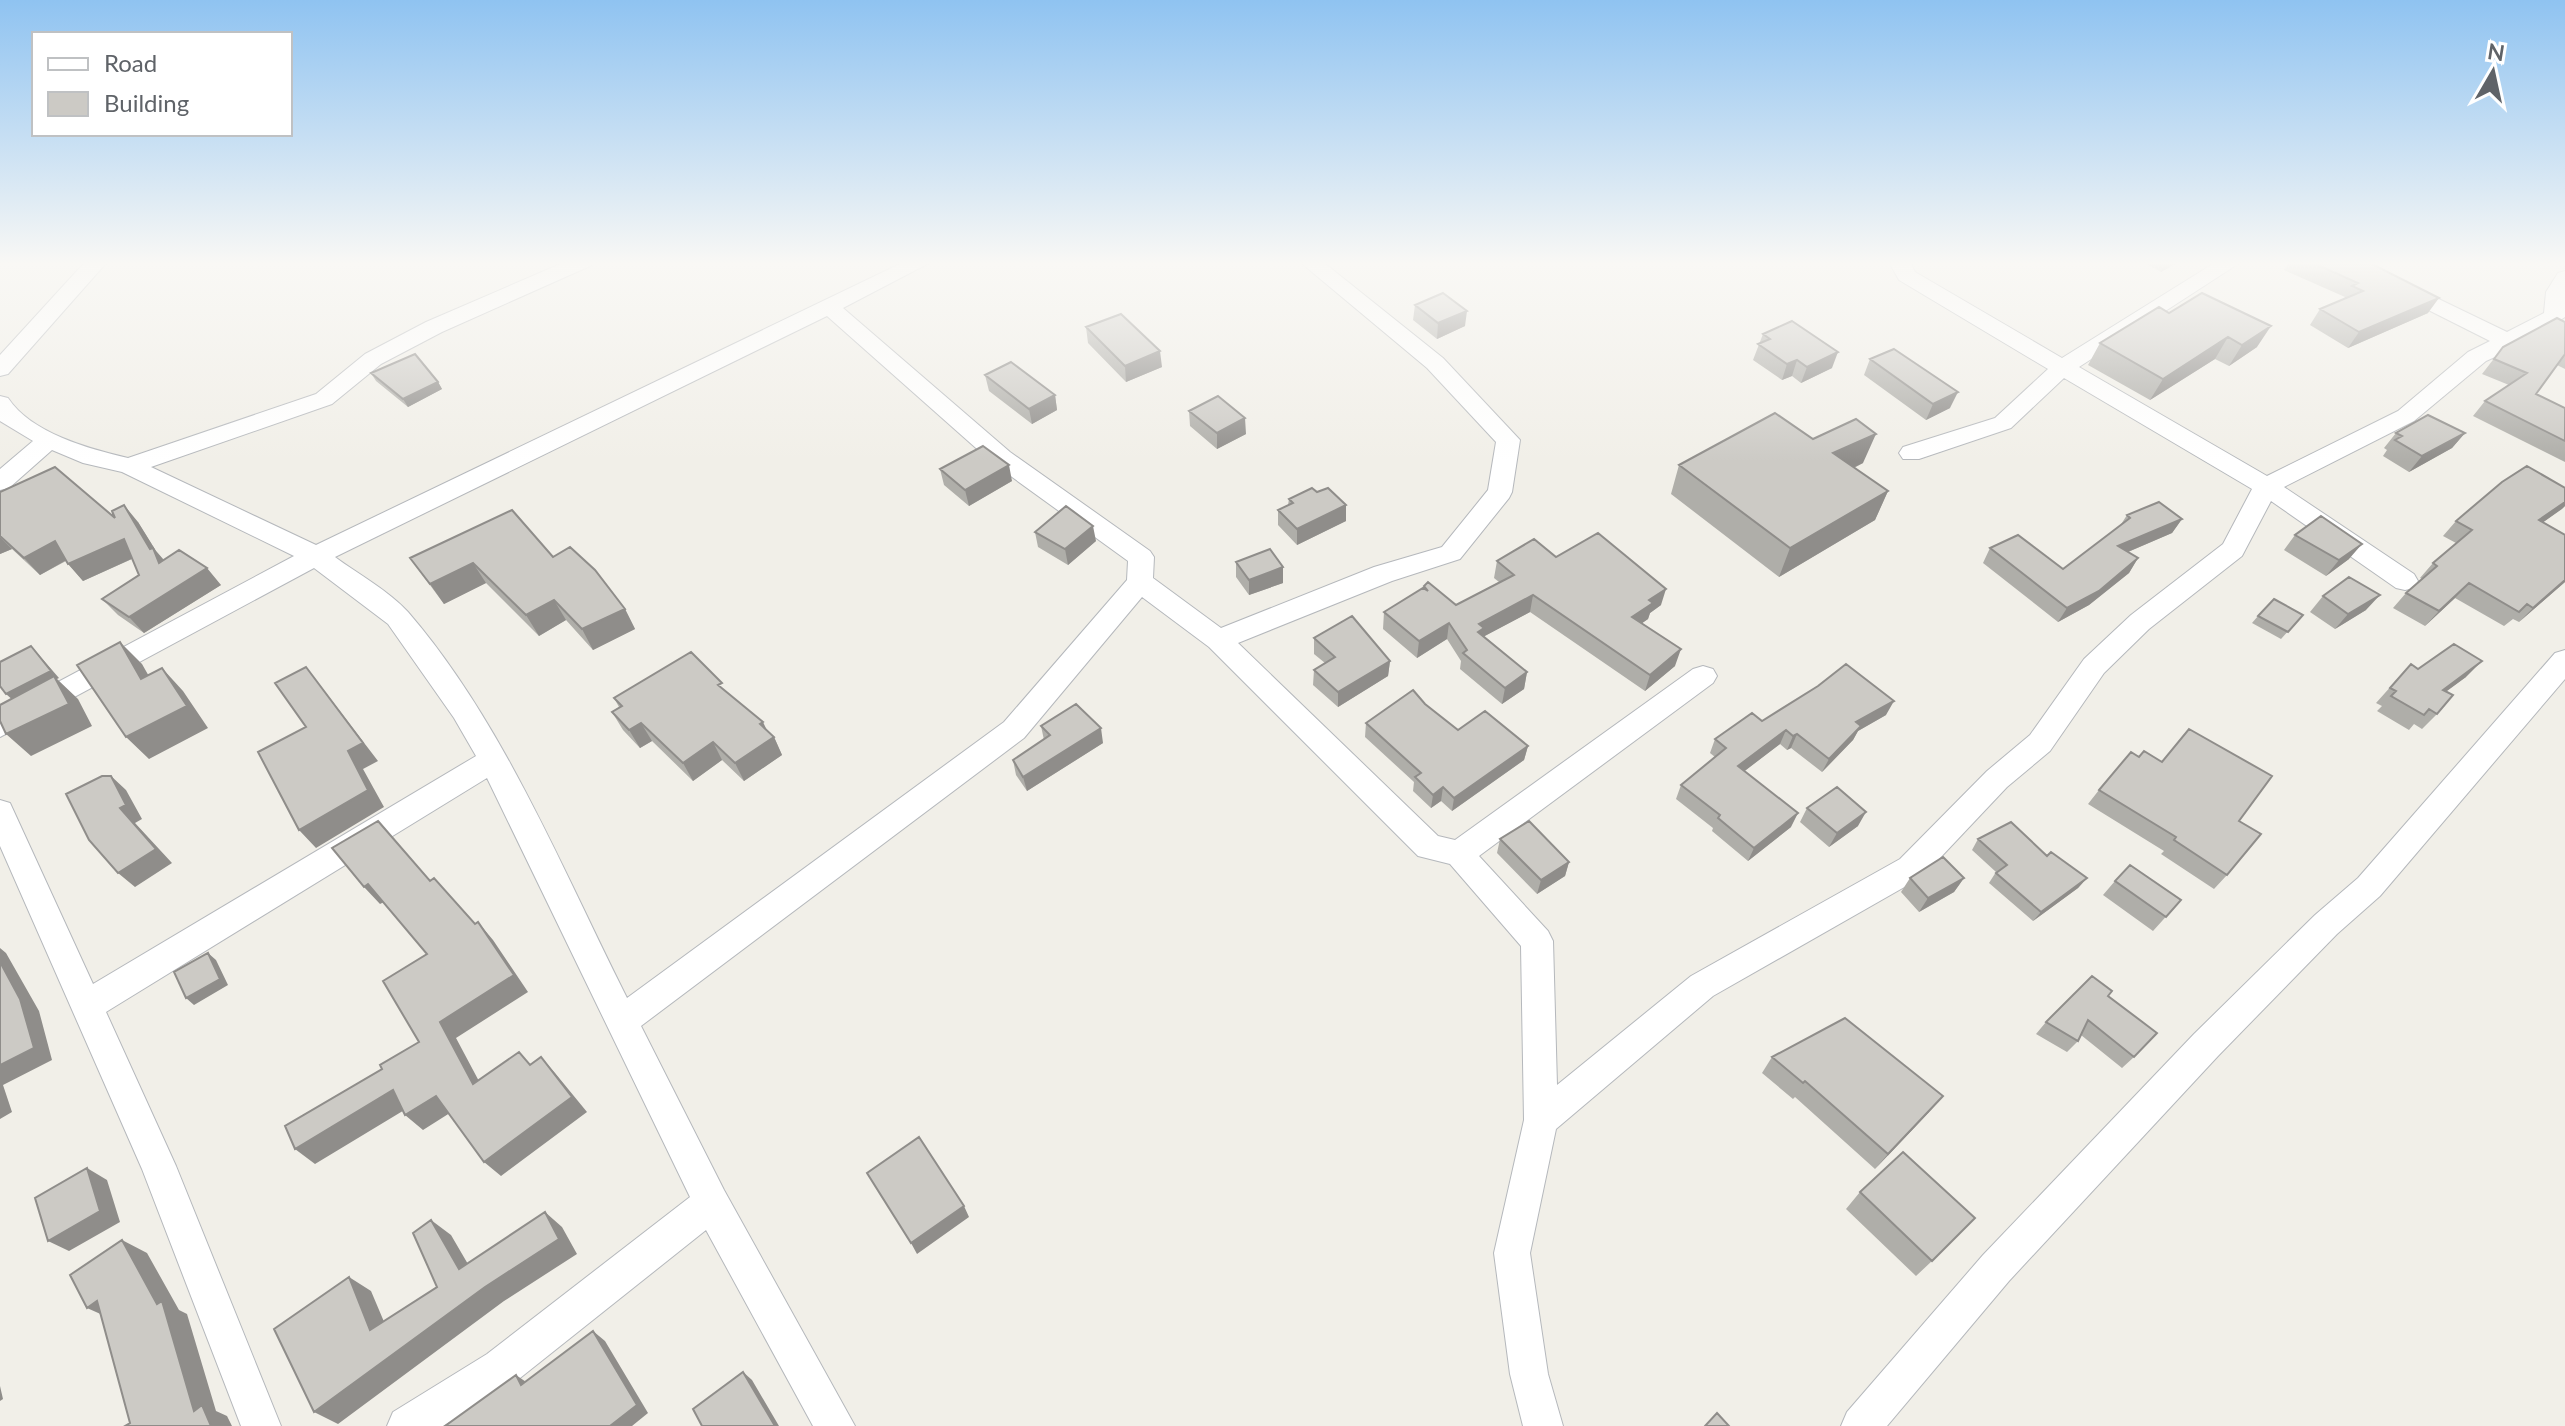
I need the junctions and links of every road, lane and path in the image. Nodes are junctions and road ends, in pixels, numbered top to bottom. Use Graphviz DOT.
graph roads {
  1 [pos="37,329"];
  2 [pos="433,329"];
  3 [pos="782,329"];
  4 [pos="854,329"];
  5 [pos="1392,329"];
  6 [pos="1997,329"];
  7 [pos="2125,329"];
  8 [pos="2482,329"];
  9 [pos="2533,329"];
  10 [pos="2509,342"];
  11 [pos="2063,367"];
  12 [pos="0,369"];
  13 [pos="0,403"];
  14 [pos="49,440"];
  15 [pos="1911,453"];
  16 [pos="129,466"];
  17 [pos="0,482"];
  18 [pos="2266,486"];
  19 [pos="316,556"];
  20 [pos="2405,581"];
  21 [pos="1140,582"];
  22 [pos="1218,640"];
  23 [pos="2565,660"];
  24 [pos="1703,676"];
  25 [pos="0,726"];
  26 [pos="493,760"];
  27 [pos="0,812"];
  28 [pos="1459,854"];
  29 [pos="86,1006"];
  30 [pos="620,1022"];
  31 [pos="1541,1120"];
  32 [pos="711,1203"];
  33 [pos="261,1426"];
  34 [pos="407,1426"];
  35 [pos="835,1426"];
  36 [pos="1543,1426"];
  37 [pos="1861,1426"];
  1 -- 12 [label="street"];
  2 -- 16 [label="street"];
  3 -- 19 [label="street"];
  4 -- 21 [label="street"];
  5 -- 22 [label="street"];
  6 -- 11 [label="street"];
  7 -- 11 [label="street"];
  8 -- 10 [label="street"];
  9 -- 10 [label="street"];
  10 -- 18 [label="street"];
  11 -- 15 [label="street"];
  11 -- 18 [label="street"];
  13 -- 14 [label="street"];
  14 -- 16 [label="street"];
  14 -- 17 [label="street"];
  16 -- 19 [label="street"];
  18 -- 20 [label="street"];
  18 -- 31 [label="street"];
  19 -- 25 [label="street"];
  19 -- 26 [label="street"];
  21 -- 22 [label="street"];
  21 -- 30 [label="street"];
  22 -- 28 [label="street"];
  23 -- 37 [label="street"];
  24 -- 28 [label="street"];
  26 -- 29 [label="street"];
  26 -- 30 [label="street"];
  27 -- 29 [label="street"];
  28 -- 31 [label="street"];
  29 -- 33 [label="street"];
  30 -- 32 [label="street"];
  31 -- 36 [label="street"];
  32 -- 34 [label="street"];
  32 -- 35 [label="street"];
}
